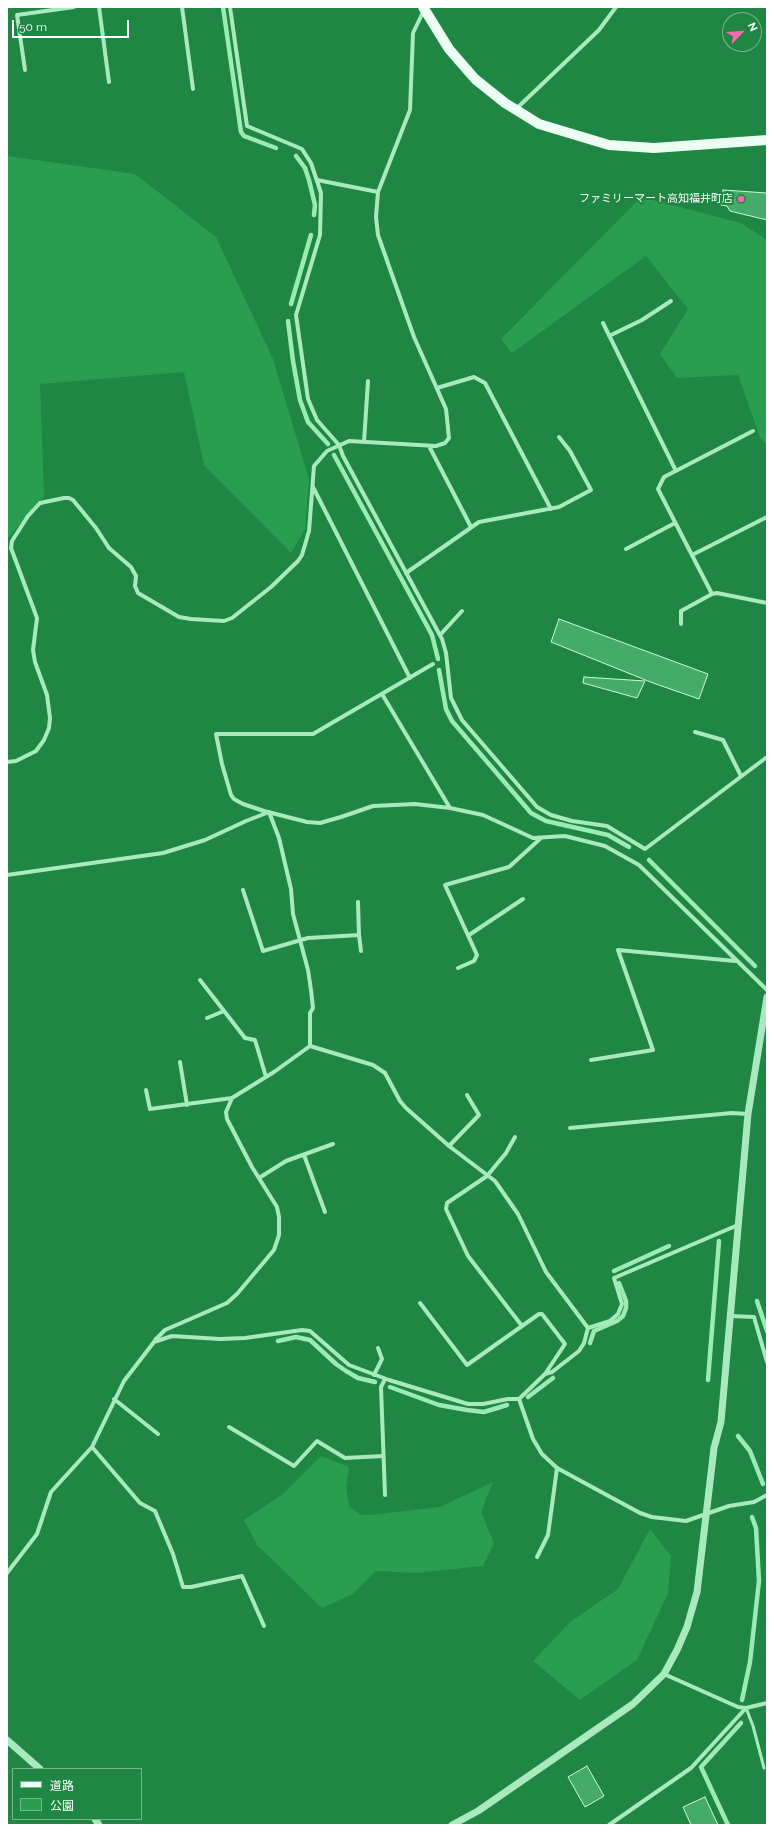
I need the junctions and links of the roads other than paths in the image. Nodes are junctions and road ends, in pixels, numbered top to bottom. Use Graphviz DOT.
graph roads {
  1 [pos="74,7"];
  2 [pos="99,7"];
  3 [pos="182,7"];
  4 [pos="230,7"];
  5 [pos="616,7"];
  6 [pos="47,9"];
  7 [pos="423,9"];
  8 [pos="25,70"];
  9 [pos="109,82"];
  10 [pos="193,89"];
  11 [pos="515,110"];
  12 [pos="767,140"];
  13 [pos="317,180"];
  14 [pos="378,192"];
  15 [pos="671,301"];
  16 [pos="603,324"];
  17 [pos="609,336"];
  18 [pos="368,381"];
  19 [pos="437,388"];
  20 [pos="753,431"];
  21 [pos="559,437"];
  22 [pos="364,442"];
  23 [pos="339,445"];
  24 [pos="429,446"];
  25 [pos="676,471"];
  26 [pos="313,487"];
  27 [pos="551,509"];
  28 [pos="767,517"];
  29 [pos="675,523"];
  30 [pos="471,527"];
  31 [pos="626,549"];
  32 [pos="692,555"];
  33 [pos="406,573"];
  34 [pos="712,594"];
  35 [pos="767,603"];
  36 [pos="462,611"];
  37 [pos="681,624"];
  38 [pos="440,635"];
  39 [pos="433,664"];
  40 [pos="410,678"];
  41 [pos="382,694"];
  42 [pos="695,732"];
  43 [pos="767,757"];
  44 [pos="7,762"];
  45 [pos="741,776"];
  46 [pos="450,808"];
  47 [pos="269,812"];
  48 [pos="541,838"];
  49 [pos="7,875"];
  50 [pos="243,890"];
  51 [pos="523,899"];
  52 [pos="358,902"];
  53 [pos="469,935"];
  54 [pos="360,936"];
  55 [pos="300,940"];
  56 [pos="361,951"];
  57 [pos="736,961"];
  58 [pos="458,968"];
  59 [pos="200,980"];
  60 [pos="767,990"];
  61 [pos="767,997"];
  62 [pos="224,1011"];
  63 [pos="208,1018"];
  64 [pos="310,1046"];
  65 [pos="592,1060"];
  66 [pos="180,1062"];
  67 [pos="266,1077"];
  68 [pos="146,1090"];
  69 [pos="467,1095"];
  70 [pos="232,1098"];
  71 [pos="187,1104"];
  72 [pos="748,1114"];
  73 [pos="570,1128"];
  74 [pos="515,1137"];
  75 [pos="333,1144"];
  76 [pos="449,1146"];
  77 [pos="304,1155"];
  78 [pos="487,1176"];
  79 [pos="259,1178"];
  80 [pos="325,1212"];
  81 [pos="738,1225"];
  82 [pos="420,1303"];
  83 [pos="730,1316"];
  84 [pos="522,1326"];
  85 [pos="588,1328"];
  86 [pos="154,1342"];
  87 [pos="378,1348"];
  88 [pos="767,1362"];
  89 [pos="545,1374"];
  90 [pos="374,1375"];
  91 [pos="384,1379"];
  92 [pos="114,1399"];
  93 [pos="519,1399"];
  94 [pos="229,1427"];
  95 [pos="158,1434"];
  96 [pos="92,1447"];
  97 [pos="384,1456"];
  98 [pos="557,1468"];
  99 [pos="385,1494"];
  100 [pos="767,1495"];
  101 [pos="706,1515"];
  102 [pos="537,1558"];
  103 [pos="7,1573"];
  104 [pos="264,1626"];
  105 [pos="664,1674"];
  106 [pos="767,1703"];
  107 [pos="746,1708"];
  108 [pos="7,1740"];
  109 [pos="39,1768"];
  110 [pos="764,1768"];
  111 [pos="452,1825"];
  112 [pos="609,1825"];
  1 -- 6 [label="street"];
  2 -- 9 [label="street"];
  3 -- 10 [label="street"];
  4 -- 13 [label="street"];
  5 -- 11 [label="street"];
  6 -- 8 [label="street"];
  7 -- 11 [label="main road"];
  7 -- 14 [label="street"];
  11 -- 12 [label="main road"];
  13 -- 14 [label="street"];
  13 -- 23 [label="street"];
  14 -- 19 [label="street"];
  15 -- 17 [label="street"];
  16 -- 17 [label="street"];
  17 -- 25 [label="street"];
  18 -- 22 [label="street"];
  19 -- 24 [label="street"];
  19 -- 27 [label="street"];
  20 -- 25 [label="street"];
  21 -- 27 [label="street"];
  22 -- 23 [label="street"];
  22 -- 24 [label="street"];
  23 -- 26 [label="street"];
  23 -- 33 [label="street"];
  24 -- 30 [label="street"];
  25 -- 29 [label="street"];
  26 -- 40 [label="street"];
  26 -- 44 [label="street"];
  27 -- 30 [label="street"];
  28 -- 32 [label="street"];
  29 -- 31 [label="street"];
  29 -- 32 [label="street"];
  30 -- 33 [label="street"];
  32 -- 34 [label="street"];
  33 -- 38 [label="street"];
  34 -- 35 [label="street"];
  34 -- 37 [label="street"];
  36 -- 38 [label="street"];
  38 -- 45 [label="street"];
  39 -- 40 [label="street"];
  40 -- 41 [label="street"];
  41 -- 46 [label="street"];
  41 -- 47 [label="street"];
  42 -- 45 [label="street"];
  43 -- 45 [label="street"];
  46 -- 47 [label="street"];
  46 -- 48 [label="street"];
  47 -- 49 [label="street"];
  47 -- 55 [label="street"];
  48 -- 53 [label="street"];
  48 -- 57 [label="street"];
  50 -- 55 [label="street"];
  51 -- 53 [label="street"];
  52 -- 54 [label="street"];
  53 -- 58 [label="street"];
  54 -- 55 [label="street"];
  54 -- 56 [label="street"];
  55 -- 64 [label="street"];
  57 -- 60 [label="street"];
  57 -- 65 [label="street"];
  59 -- 62 [label="street"];
  61 -- 72 [label="street"];
  62 -- 63 [label="street"];
  62 -- 67 [label="street"];
  64 -- 67 [label="street"];
  64 -- 76 [label="street"];
  66 -- 71 [label="street"];
  67 -- 70 [label="street"];
  68 -- 71 [label="street"];
  69 -- 76 [label="street"];
  70 -- 71 [label="street"];
  70 -- 79 [label="street"];
  72 -- 73 [label="street"];
  72 -- 81 [label="street"];
  74 -- 78 [label="street"];
  75 -- 77 [label="street"];
  76 -- 78 [label="street"];
  77 -- 79 [label="street"];
  77 -- 80 [label="street"];
  78 -- 84 [label="street"];
  78 -- 85 [label="street"];
  79 -- 86 [label="street"];
  81 -- 83 [label="street"];
  81 -- 85 [label="street"];
  82 -- 84 [label="street"];
  83 -- 88 [label="street"];
  83 -- 101 [label="street"];
  84 -- 89 [label="street"];
  85 -- 89 [label="street"];
  86 -- 90 [label="street"];
  86 -- 92 [label="street"];
  87 -- 90 [label="street"];
  89 -- 93 [label="street"];
  90 -- 91 [label="street"];
  91 -- 93 [label="street"];
  91 -- 97 [label="street"];
  92 -- 95 [label="street"];
  92 -- 96 [label="street"];
  93 -- 98 [label="street"];
  94 -- 97 [label="street"];
  96 -- 103 [label="street"];
  96 -- 104 [label="street"];
  97 -- 99 [label="street"];
  98 -- 101 [label="street"];
  98 -- 102 [label="street"];
  100 -- 101 [label="street"];
  101 -- 105 [label="street"];
  105 -- 107 [label="street"];
  105 -- 111 [label="street"];
  106 -- 107 [label="street"];
  107 -- 110 [label="lane"];
  107 -- 112 [label="street"];
  108 -- 109 [label="street"];
}
